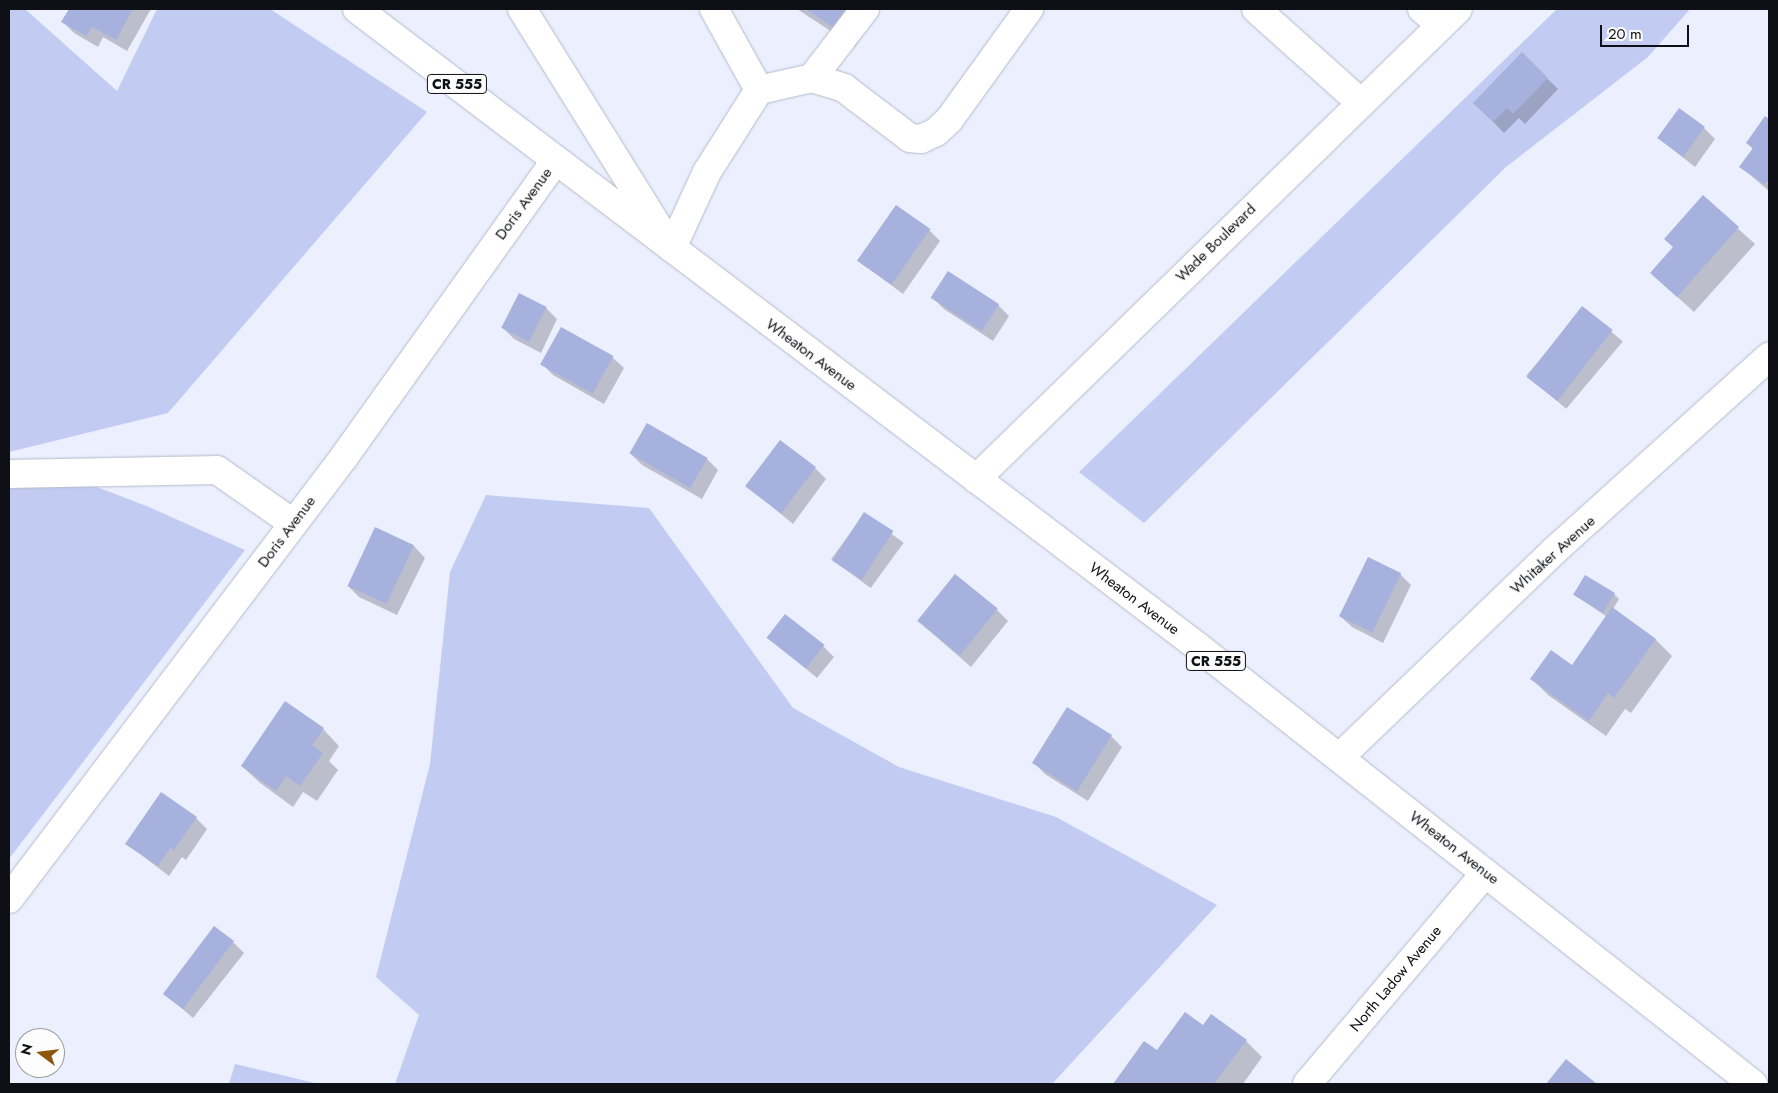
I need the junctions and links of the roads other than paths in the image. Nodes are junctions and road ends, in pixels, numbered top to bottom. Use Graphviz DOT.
graph roads {
  1 [pos="357,9"];
  2 [pos="522,9"];
  3 [pos="714,9"];
  4 [pos="865,9"];
  5 [pos="1029,9"];
  6 [pos="1256,9"];
  7 [pos="1440,14"];
  8 [pos="812,78"];
  9 [pos="759,90"];
  10 [pos="1361,103"];
  11 [pos="556,160"];
  12 [pos="672,248"];
  13 [pos="1769,357"];
  14 [pos="9,474"];
  15 [pos="976,479"];
  16 [pos="293,523"];
  17 [pos="1340,757"];
  18 [pos="1485,873"];
  19 [pos="9,899"];
  20 [pos="1306,1084"];
  21 [pos="1753,1084"];
  1 -- 11 [label="main road, CR 555"];
  2 -- 12 [label="main road"];
  3 -- 9 [label="main road"];
  4 -- 8 [label="main road"];
  5 -- 8 [label="main road"];
  6 -- 10 [label="main road"];
  7 -- 10 [label="main road, Wade Boulevard"];
  8 -- 9 [label="main road"];
  9 -- 12 [label="main road"];
  10 -- 15 [label="main road, Wade Boulevard"];
  11 -- 12 [label="main road, Wheaton Avenue / CR 555"];
  11 -- 16 [label="main road, Doris Avenue"];
  12 -- 15 [label="main road, Wheaton Avenue / CR 555"];
  13 -- 17 [label="main road, Whitaker Avenue"];
  14 -- 16 [label="main road"];
  15 -- 17 [label="main road, Wheaton Avenue / CR 555"];
  16 -- 19 [label="main road, Doris Avenue"];
  17 -- 18 [label="main road, Wheaton Avenue / CR 555"];
  18 -- 20 [label="main road, North Ladow Avenue"];
  18 -- 21 [label="main road, Wheaton Avenue / CR 555"];
}
